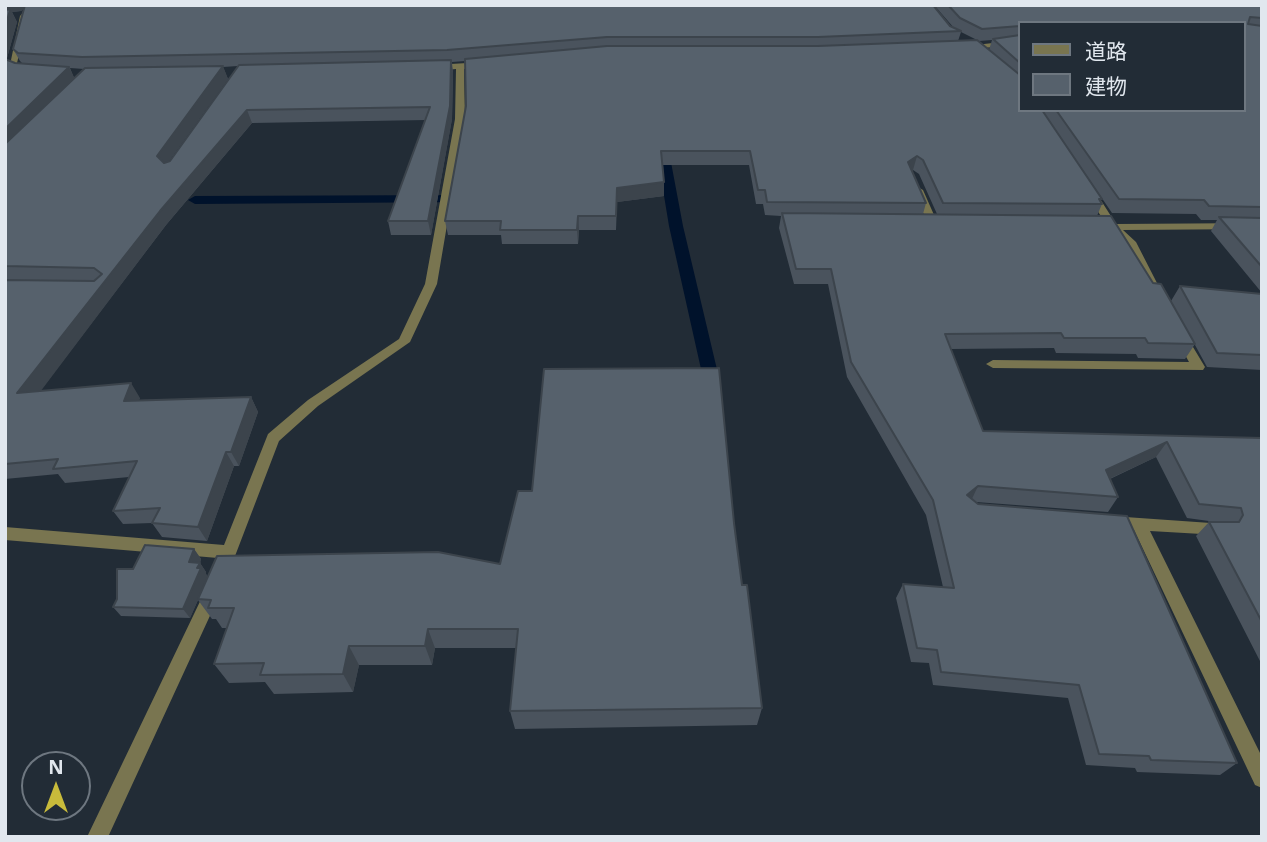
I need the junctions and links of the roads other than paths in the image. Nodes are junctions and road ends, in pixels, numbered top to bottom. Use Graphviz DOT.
graph roads {
  1 [pos="34,5"];
  2 [pos="962,39"];
  3 [pos="1018,42"];
  4 [pos="977,47"];
  5 [pos="950,48"];
  6 [pos="987,56"];
  7 [pos="500,63"];
  8 [pos="9,64"];
  9 [pos="460,67"];
  10 [pos="418,69"];
  11 [pos="22,70"];
  12 [pos="912,175"];
  13 [pos="1085,184"];
  14 [pos="920,224"];
  15 [pos="933,224"];
  16 [pos="947,224"];
  17 [pos="1100,226"];
  18 [pos="1262,226"];
  19 [pos="1114,227"];
  20 [pos="1159,300"];
  21 [pos="1172,322"];
  22 [pos="993,364"];
  23 [pos="1087,520"];
  24 [pos="1139,524"];
  25 [pos="1219,529"];
  26 [pos="5,533"];
  27 [pos="230,552"];
  28 [pos="1262,778"];
  29 [pos="97,837"];
  1 -- 8 [label="street"];
  2 -- 4 [label="street"];
  3 -- 4 [label="street"];
  4 -- 5 [label="street"];
  4 -- 6 [label="street"];
  7 -- 9 [label="street"];
  8 -- 11 [label="street"];
  9 -- 10 [label="street"];
  9 -- 27 [label="street"];
  12 -- 15 [label="street"];
  13 -- 19 [label="street"];
  14 -- 15 [label="street"];
  15 -- 16 [label="street"];
  17 -- 19 [label="street"];
  18 -- 19 [label="street"];
  19 -- 20 [label="street"];
  21 -- 22 [label="street"];
  23 -- 24 [label="street"];
  24 -- 25 [label="street"];
  24 -- 28 [label="street"];
  26 -- 27 [label="street"];
  27 -- 29 [label="street"];
}
